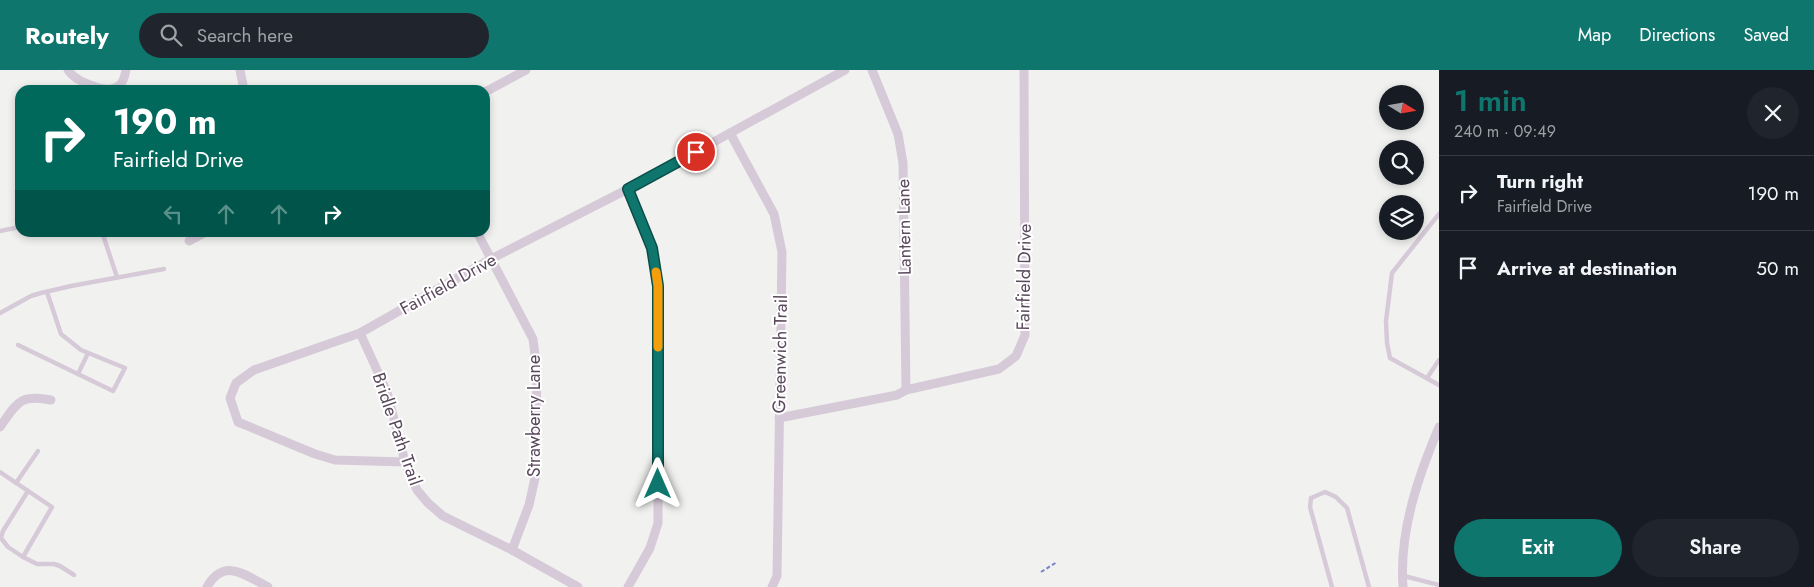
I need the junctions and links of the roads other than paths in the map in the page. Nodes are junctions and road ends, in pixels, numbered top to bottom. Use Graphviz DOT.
graph roads {
  1 [pos="68,70"];
  2 [pos="126,70"];
  3 [pos="240,70"];
  4 [pos="526,70"];
  5 [pos="845,70"];
  6 [pos="872,70"];
  7 [pos="1024,70"];
  8 [pos="91,85"];
  9 [pos="119,85"];
  10 [pos="243,85"];
  11 [pos="490,89"];
  12 [pos="730,133"];
  13 [pos="628,189"];
  14 [pos="1439,214"];
  15 [pos="15,228"];
  16 [pos="0,231"];
  17 [pos="104,237"];
  18 [pos="197,237"];
  19 [pos="480,237"];
  20 [pos="189,241"];
  21 [pos="491,259"];
  22 [pos="164,269"];
  23 [pos="117,277"];
  24 [pos="46,292"];
  25 [pos="0,313"];
  26 [pos="360,333"];
  27 [pos="18,345"];
  28 [pos="88,353"];
  29 [pos="1439,360"];
  30 [pos="78,374"];
  31 [pos="1427,378"];
  32 [pos="1439,385"];
  33 [pos="906,390"];
  34 [pos="51,400"];
  35 [pos="779,418"];
  36 [pos="0,427"];
  37 [pos="1439,427"];
  38 [pos="38,450"];
  39 [pos="405,462"];
  40 [pos="0,472"];
  41 [pos="16,483"];
  42 [pos="28,491"];
  43 [pos="512,550"];
  44 [pos="23,557"];
  45 [pos="74,575"];
  46 [pos="1402,576"];
  47 [pos="1439,585"];
  48 [pos="207,587"];
  49 [pos="268,587"];
  50 [pos="578,587"];
  51 [pos="628,587"];
  52 [pos="772,587"];
  53 [pos="1332,587"];
  54 [pos="1369,587"];
  55 [pos="1402,587"];
  1 -- 8 [label="street"];
  2 -- 9 [label="street"];
  3 -- 10 [label="street"];
  4 -- 11 [label="street"];
  5 -- 12 [label="street, Fairfield Drive"];
  6 -- 33 [label="street, Lantern Lane"];
  7 -- 33 [label="street, Fairfield Drive"];
  12 -- 13 [label="street, Fairfield Drive"];
  12 -- 35 [label="street, Greenwich Trail"];
  13 -- 21 [label="street, Fairfield Drive"];
  13 -- 51 [label="street"];
  14 -- 31 [label="lane"];
  15 -- 16 [label="lane"];
  17 -- 23 [label="lane"];
  18 -- 20 [label="street"];
  19 -- 21 [label="street, Strawberry Lane"];
  21 -- 26 [label="street, Fairfield Drive"];
  21 -- 43 [label="street, Strawberry Lane"];
  22 -- 23 [label="lane"];
  23 -- 24 [label="lane"];
  24 -- 25 [label="lane"];
  24 -- 28 [label="lane"];
  26 -- 39 [label="street, Bridle Path Trail"];
  26 -- 39 [label="street, Fairfield Drive"];
  27 -- 30 [label="lane"];
  28 -- 30 [label="lane"];
  28 -- 30 [label="lane"];
  29 -- 31 [label="lane"];
  31 -- 32 [label="lane"];
  33 -- 35 [label="street, Fairfield Drive"];
  34 -- 36 [label="street"];
  35 -- 52 [label="street, Greenwich Trail"];
  37 -- 46 [label="street"];
  38 -- 41 [label="lane"];
  39 -- 43 [label="street, Bridle Path Trail"];
  40 -- 41 [label="lane"];
  41 -- 42 [label="lane"];
  42 -- 44 [label="lane"];
  42 -- 44 [label="lane"];
  43 -- 50 [label="street, Bridle Path Trail"];
  44 -- 45 [label="lane"];
  46 -- 47 [label="lane"];
  46 -- 55 [label="street"];
  48 -- 49 [label="street"];
  53 -- 54 [label="lane"];
}
